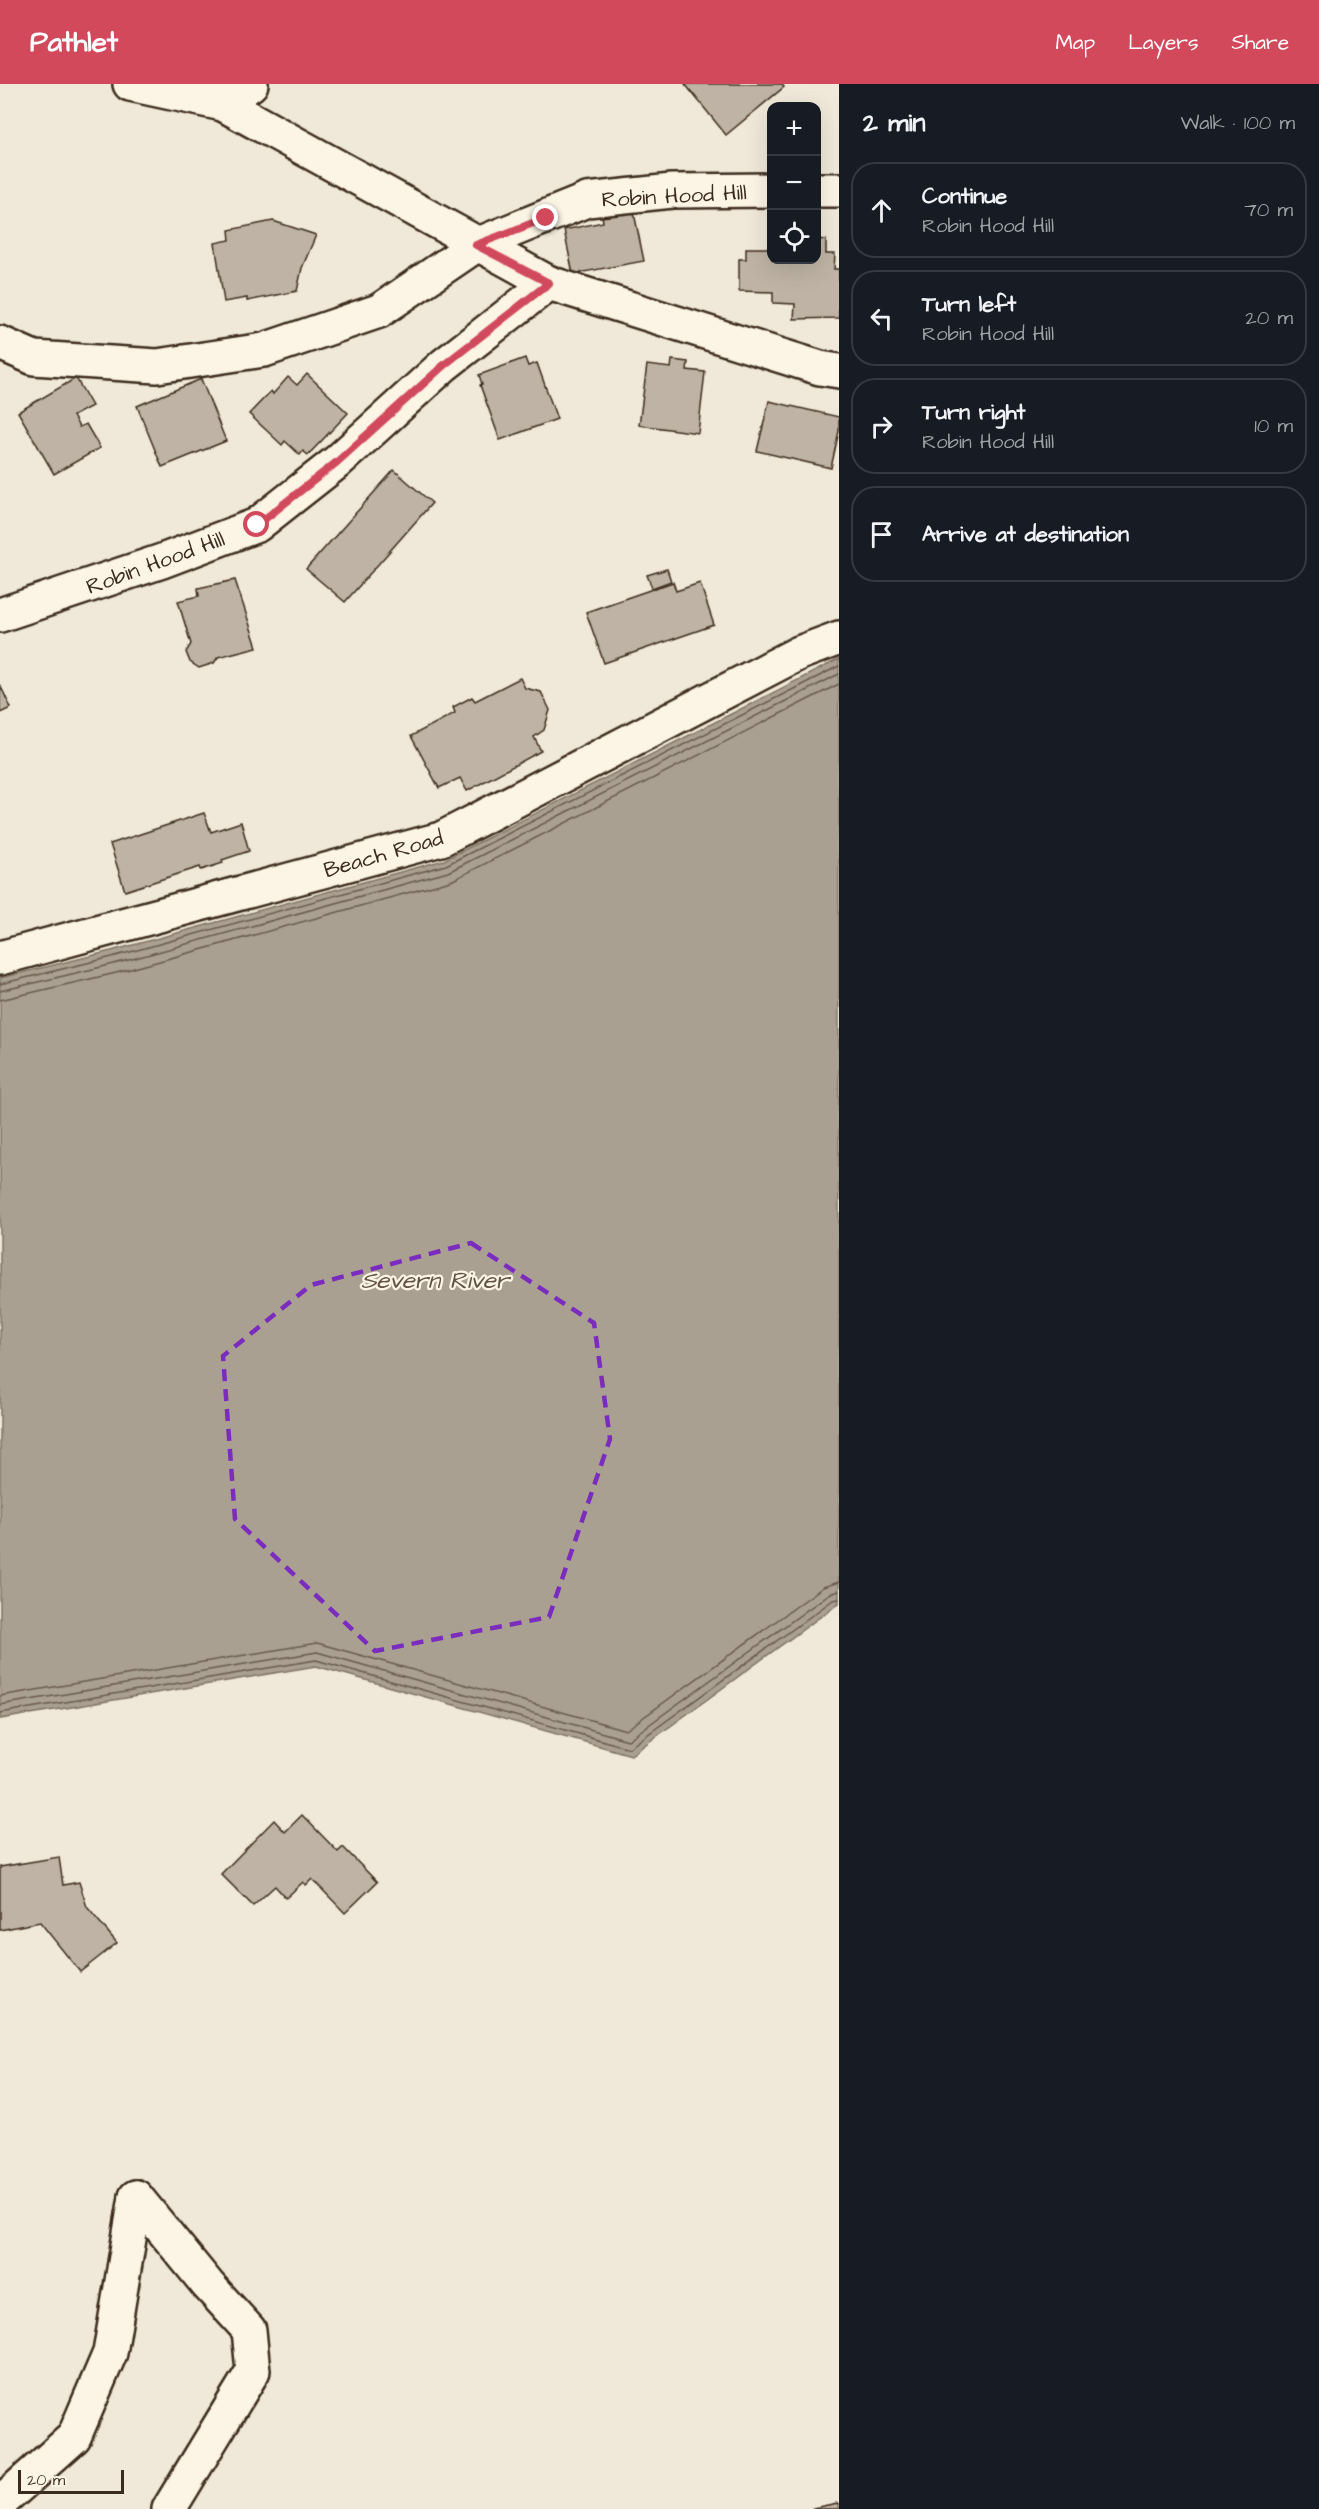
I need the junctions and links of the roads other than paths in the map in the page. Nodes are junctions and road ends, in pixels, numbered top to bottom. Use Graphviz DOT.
graph roads {
  1 [pos="130,84"];
  2 [pos="251,84"];
  3 [pos="220,94"];
  4 [pos="767,190"];
  5 [pos="821,190"];
  6 [pos="839,190"];
  7 [pos="476,245"];
  8 [pos="549,283"];
  9 [pos="0,343"];
  10 [pos="839,371"];
  11 [pos="0,615"];
  12 [pos="839,638"];
  13 [pos="0,958"];
  14 [pos="0,2503"];
  15 [pos="169,2509"];
  1 -- 3 [label="street"];
  2 -- 3 [label="street"];
  3 -- 7 [label="street"];
  4 -- 7 [label="street, Robin Hood Hill"];
  5 -- 6 [label="street"];
  7 -- 8 [label="street"];
  7 -- 9 [label="street, Robin Hood Hill"];
  8 -- 10 [label="street"];
  8 -- 11 [label="street, Robin Hood Hill"];
  12 -- 13 [label="street, Beach Road"];
  14 -- 15 [label="street"];
}
